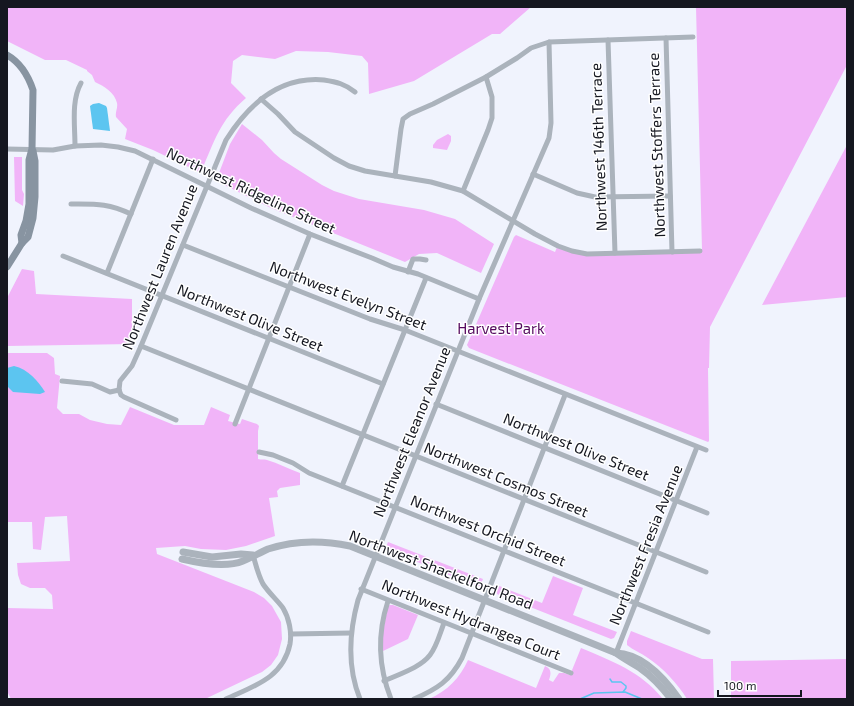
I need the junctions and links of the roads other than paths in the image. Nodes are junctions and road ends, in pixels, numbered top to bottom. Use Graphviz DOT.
graph roads {
  1 [pos="693,37"];
  2 [pos="666,38"];
  3 [pos="608,40"];
  4 [pos="549,42"];
  5 [pos="7,55"];
  6 [pos="486,77"];
  7 [pos="81,83"];
  8 [pos="355,92"];
  9 [pos="261,99"];
  10 [pos="75,146"];
  11 [pos="7,149"];
  12 [pos="32,149"];
  13 [pos="153,159"];
  14 [pos="533,174"];
  15 [pos="395,176"];
  16 [pos="207,186"];
  17 [pos="463,191"];
  18 [pos="670,196"];
  19 [pos="613,197"];
  20 [pos="71,204"];
  21 [pos="131,214"];
  22 [pos="513,222"];
  23 [pos="310,234"];
  24 [pos="183,245"];
  25 [pos="700,251"];
  26 [pos="672,252"];
  27 [pos="615,253"];
  28 [pos="63,256"];
  29 [pos="426,260"];
  30 [pos="7,267"];
  31 [pos="408,272"];
  32 [pos="107,274"];
  33 [pos="426,278"];
  34 [pos="289,287"];
  35 [pos="162,295"];
  36 [pos="478,299"];
  37 [pos="405,330"];
  38 [pos="269,339"];
  39 [pos="142,346"];
  40 [pos="457,351"];
  41 [pos="62,381"];
  42 [pos="383,384"];
  43 [pos="119,390"];
  44 [pos="249,390"];
  45 [pos="565,395"];
  46 [pos="436,404"];
  47 [pos="176,420"];
  48 [pos="235,424"];
  49 [pos="363,436"];
  50 [pos="697,447"];
  51 [pos="544,448"];
  52 [pos="706,450"];
  53 [pos="259,452"];
  54 [pos="415,456"];
  55 [pos="342,486"];
  56 [pos="524,499"];
  57 [pos="677,501"];
  58 [pos="395,507"];
  59 [pos="707,513"];
  60 [pos="504,550"];
  61 [pos="656,552"];
  62 [pos="253,555"];
  63 [pos="182,556"];
  64 [pos="376,556"];
  65 [pos="706,572"];
  66 [pos="361,589"];
  67 [pos="484,600"];
  68 [pos="388,601"];
  69 [pos="636,603"];
  70 [pos="444,623"];
  71 [pos="708,632"];
  72 [pos="351,633"];
  73 [pos="291,634"];
  74 [pos="471,634"];
  75 [pos="616,653"];
  76 [pos="571,673"];
  77 [pos="384,680"];
  78 [pos="240,692"];
  79 [pos="226,699"];
  80 [pos="243,699"];
  81 [pos="360,699"];
  82 [pos="391,699"];
  83 [pos="414,699"];
  84 [pos="671,699"];
  85 [pos="680,699"];
  1 -- 2 [label="street"];
  2 -- 3 [label="street"];
  2 -- 18 [label="street, Northwest Stoffers Terrace"];
  3 -- 4 [label="street"];
  3 -- 19 [label="street, Northwest 146th Terrace"];
  4 -- 6 [label="street"];
  4 -- 14 [label="street, Northwest Eleanor Avenue"];
  5 -- 12 [label="main road"];
  6 -- 15 [label="street"];
  6 -- 17 [label="street"];
  7 -- 10 [label="street"];
  8 -- 9 [label="street, Northwest Lauren Avenue"];
  9 -- 15 [label="street"];
  9 -- 16 [label="street, Northwest Lauren Avenue"];
  10 -- 12 [label="street, Northwest Ridgeline Street"];
  10 -- 13 [label="street, Northwest Ridgeline Street"];
  11 -- 12 [label="street, Northwest Ridgeline Street"];
  12 -- 30 [label="main road"];
  13 -- 16 [label="street, Northwest Ridgeline Street"];
  13 -- 21 [label="street"];
  14 -- 19 [label="street"];
  14 -- 22 [label="street, Northwest Eleanor Avenue"];
  15 -- 17 [label="street"];
  16 -- 23 [label="street, Northwest Ridgeline Street"];
  16 -- 24 [label="street, Northwest Lauren Avenue"];
  17 -- 22 [label="street"];
  18 -- 19 [label="street"];
  18 -- 26 [label="street, Northwest Stoffers Terrace"];
  19 -- 27 [label="street, Northwest 146th Terrace"];
  20 -- 21 [label="street"];
  21 -- 32 [label="street"];
  22 -- 27 [label="street"];
  22 -- 36 [label="street, Northwest Eleanor Avenue"];
  23 -- 31 [label="street, Northwest Ridgeline Street"];
  23 -- 34 [label="street"];
  24 -- 34 [label="street, Northwest Evelyn Street"];
  24 -- 35 [label="street, Northwest Lauren Avenue"];
  25 -- 26 [label="street"];
  26 -- 27 [label="street"];
  28 -- 32 [label="street, Northwest Olive Street"];
  29 -- 31 [label="street"];
  31 -- 33 [label="street, Northwest Ridgeline Street"];
  32 -- 35 [label="street, Northwest Olive Street"];
  33 -- 36 [label="street, Northwest Ridgeline Street"];
  33 -- 37 [label="street"];
  34 -- 37 [label="street, Northwest Evelyn Street"];
  34 -- 38 [label="street"];
  35 -- 38 [label="street, Northwest Olive Street"];
  35 -- 39 [label="street, Northwest Lauren Avenue"];
  36 -- 40 [label="street, Northwest Eleanor Avenue"];
  37 -- 40 [label="street, Northwest Evelyn Street"];
  37 -- 42 [label="street"];
  38 -- 42 [label="street, Northwest Olive Street"];
  38 -- 44 [label="street"];
  39 -- 43 [label="street, Northwest Lauren Avenue"];
  39 -- 44 [label="street, Northwest Cosmos Street"];
  40 -- 45 [label="street, Northwest Evelyn Street"];
  40 -- 46 [label="street, Northwest Eleanor Avenue"];
  41 -- 43 [label="street"];
  42 -- 49 [label="street"];
  43 -- 47 [label="street"];
  44 -- 48 [label="street"];
  44 -- 49 [label="street, Northwest Cosmos Street"];
  45 -- 50 [label="street, Northwest Evelyn Street"];
  45 -- 51 [label="street"];
  46 -- 51 [label="street, Northwest Olive Street"];
  46 -- 54 [label="street, Northwest Eleanor Avenue"];
  49 -- 54 [label="street, Northwest Cosmos Street"];
  49 -- 55 [label="street"];
  50 -- 52 [label="street, Northwest Evelyn Street"];
  50 -- 57 [label="street, Northwest Fresia Avenue"];
  51 -- 56 [label="street"];
  51 -- 57 [label="street, Northwest Olive Street"];
  53 -- 55 [label="street, Northwest Orchid Street"];
  54 -- 56 [label="street, Northwest Cosmos Street"];
  54 -- 58 [label="street, Northwest Eleanor Avenue"];
  55 -- 58 [label="street, Northwest Orchid Street"];
  56 -- 60 [label="street"];
  56 -- 61 [label="street, Northwest Cosmos Street"];
  57 -- 59 [label="street, Northwest Olive Street"];
  57 -- 61 [label="street, Northwest Fresia Avenue"];
  58 -- 60 [label="street, Northwest Orchid Street"];
  58 -- 64 [label="street, Northwest Eleanor Avenue"];
  60 -- 67 [label="street"];
  60 -- 69 [label="street, Northwest Orchid Street"];
  61 -- 65 [label="street, Northwest Cosmos Street"];
  61 -- 69 [label="street, Northwest Fresia Avenue"];
  62 -- 63 [label="street, Northwest Shackelford Road"];
  62 -- 64 [label="street, Northwest Shackelford Road"];
  62 -- 73 [label="street"];
  64 -- 66 [label="street, Northwest Eleanor Avenue"];
  64 -- 67 [label="street, Northwest Shackelford Road"];
  66 -- 68 [label="street, Northwest Hydrangea Court"];
  66 -- 72 [label="street, Northwest Eleanor Avenue"];
  67 -- 74 [label="street"];
  67 -- 75 [label="street, Northwest Shackelford Road"];
  68 -- 70 [label="street, Northwest Hydrangea Court"];
  68 -- 77 [label="street"];
  69 -- 71 [label="street, Northwest Orchid Street"];
  69 -- 75 [label="street, Northwest Fresia Avenue"];
  70 -- 74 [label="street, Northwest Hydrangea Court"];
  70 -- 77 [label="street"];
  72 -- 73 [label="street"];
  72 -- 81 [label="street, Northwest Eleanor Avenue"];
  73 -- 78 [label="street"];
  74 -- 76 [label="street, Northwest Hydrangea Court"];
  74 -- 83 [label="street"];
  75 -- 84 [label="street, Northwest Shackelford Road"];
  75 -- 85 [label="street, Northwest Shackelford Road"];
  77 -- 82 [label="street"];
  78 -- 79 [label="street"];
  78 -- 80 [label="street"];
}
